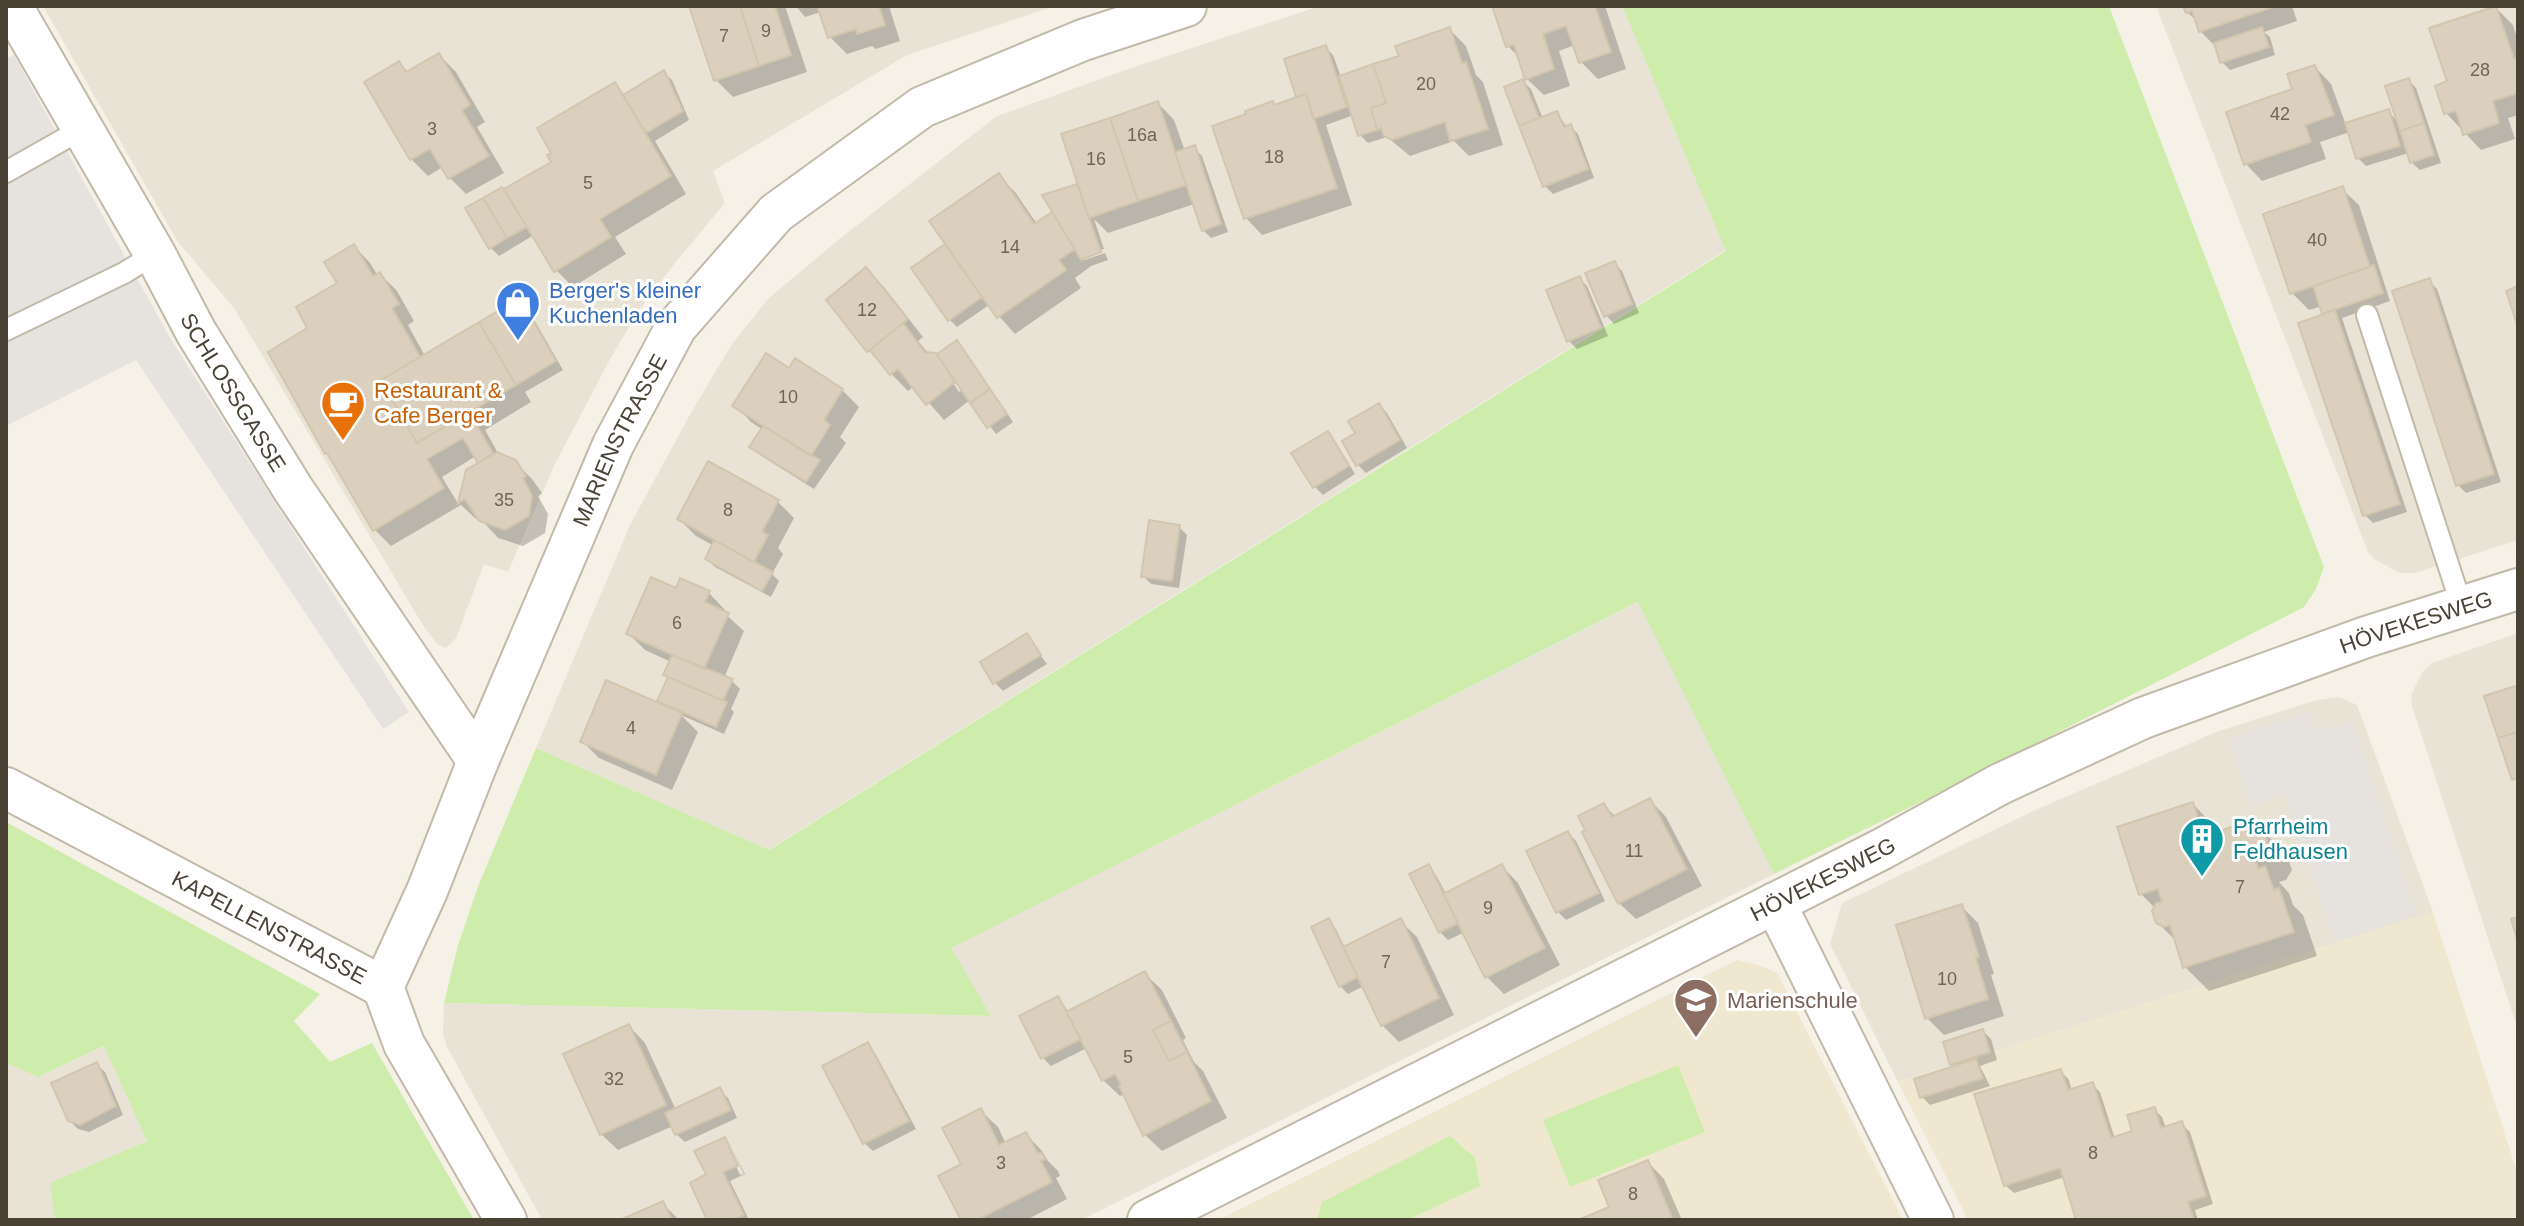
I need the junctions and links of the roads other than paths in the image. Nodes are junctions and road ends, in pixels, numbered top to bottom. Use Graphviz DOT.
graph roads {
  1 [pos="1186,6"];
  2 [pos="13,16"];
  3 [pos="82,129"];
  4 [pos="6,172"];
  5 [pos="155,254"];
  6 [pos="2367,315"];
  7 [pos="6,330"];
  8 [pos="2518,589"];
  9 [pos="2462,607"];
  10 [pos="478,761"];
  11 [pos="6,788"];
  12 [pos="1775,903"];
  13 [pos="383,987"];
  14 [pos="506,1220"];
  15 [pos="1148,1220"];
  16 [pos="1933,1220"];
  1 -- 10 [label="street, MARIENSTRASSE"];
  2 -- 3 [label="street, SCHLOSSGASSE"];
  3 -- 4 [label="lane"];
  3 -- 5 [label="street, SCHLOSSGASSE"];
  5 -- 7 [label="lane"];
  5 -- 10 [label="street, SCHLOSSGASSE"];
  6 -- 9 [label="lane"];
  8 -- 9 [label="street, HÖVEKESWEG"];
  9 -- 12 [label="street, HÖVEKESWEG"];
  10 -- 13 [label="street, MARIENSTRASSE"];
  11 -- 13 [label="street, KAPELLENSTRASSE"];
  12 -- 15 [label="street, HÖVEKESWEG"];
  12 -- 16 [label="street"];
  13 -- 14 [label="street, KAPELLENSTRASSE"];
}
